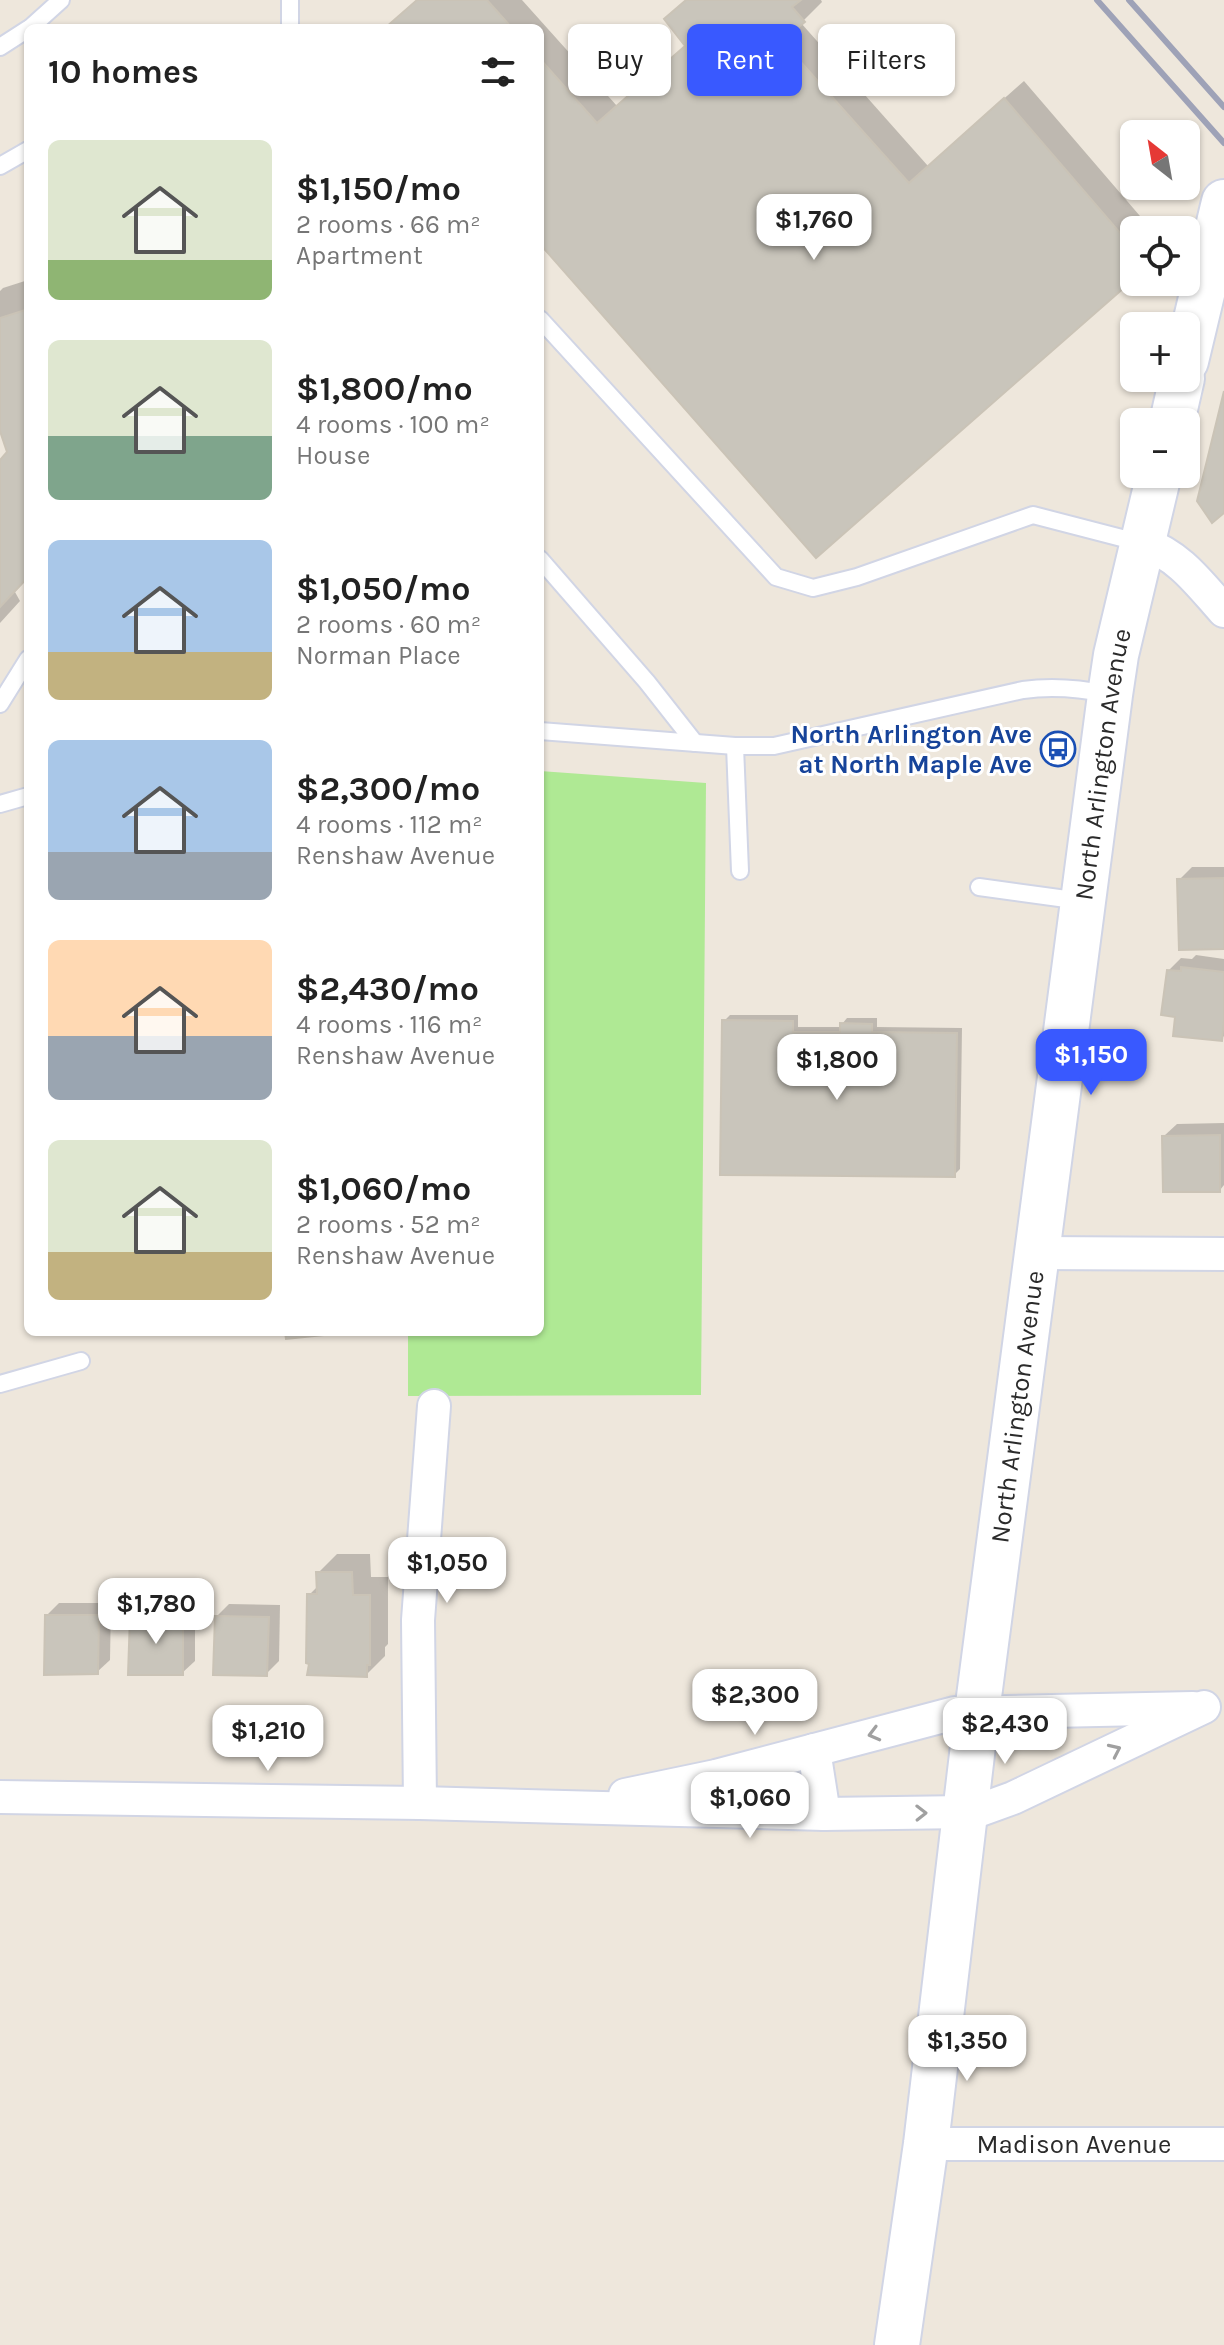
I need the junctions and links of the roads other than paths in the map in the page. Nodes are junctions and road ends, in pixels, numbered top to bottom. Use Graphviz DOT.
graph roads {
  1 [pos="61,0"];
  2 [pos="290,0"];
  3 [pos="34,24"];
  4 [pos="290,24"];
  5 [pos="24,31"];
  6 [pos="0,47"];
  7 [pos="24,152"];
  8 [pos="0,166"];
  9 [pos="1220,218"];
  10 [pos="1198,312"];
  11 [pos="544,323"];
  12 [pos="1156,488"];
  13 [pos="1143,543"];
  14 [pos="544,564"];
  15 [pos="1221,601"];
  16 [pos="24,665"];
  17 [pos="1110,695"];
  18 [pos="0,704"];
  19 [pos="544,731"];
  20 [pos="695,743"];
  21 [pos="735,746"];
  22 [pos="24,797"];
  23 [pos="0,804"];
  24 [pos="740,871"];
  25 [pos="979,887"];
  26 [pos="1082,901"];
  27 [pos="1036,1253"];
  28 [pos="1224,1254"];
  29 [pos="81,1361"];
  30 [pos="0,1384"];
  31 [pos="434,1406"];
  32 [pos="1214,1707"];
  33 [pos="977,1712"];
  34 [pos="814,1750"];
  35 [pos="0,1797"];
  36 [pos="420,1803"];
  37 [pos="535,1806"];
  38 [pos="966,1812"];
  39 [pos="824,1814"];
  40 [pos="926,2144"];
  41 [pos="1224,2144"];
  42 [pos="897,2345"];
  1 -- 3 [label="lane"];
  2 -- 4 [label="lane"];
  5 -- 6 [label="lane"];
  7 -- 8 [label="lane"];
  9 -- 10 [label="street"];
  11 -- 13 [label="lane"];
  12 -- 13 [label="street, North Arlington Avenue"];
  13 -- 15 [label="street"];
  13 -- 17 [label="street, North Arlington Avenue"];
  14 -- 20 [label="lane"];
  16 -- 18 [label="lane"];
  17 -- 21 [label="lane"];
  17 -- 26 [label="street, North Arlington Avenue"];
  19 -- 20 [label="lane"];
  20 -- 21 [label="lane"];
  21 -- 24 [label="lane"];
  22 -- 23 [label="lane"];
  25 -- 26 [label="lane"];
  26 -- 27 [label="street, North Arlington Avenue"];
  27 -- 28 [label="street"];
  27 -- 33 [label="street, North Arlington Avenue"];
  29 -- 30 [label="lane"];
  31 -- 36 [label="street"];
  32 -- 33 [label="street"];
  38 -- 32 [label="street, one-way"];
  33 -- 34 [label="street, one-way"];
  33 -- 38 [label="street, North Arlington Avenue"];
  34 -- 37 [label="street"];
  34 -- 39 [label="street"];
  35 -- 36 [label="street"];
  36 -- 37 [label="street"];
  37 -- 39 [label="street"];
  39 -- 38 [label="street, one-way"];
  38 -- 40 [label="street, North Arlington Avenue"];
  40 -- 41 [label="street, Madison Avenue"];
  40 -- 42 [label="street, North Arlington Avenue"];
}
